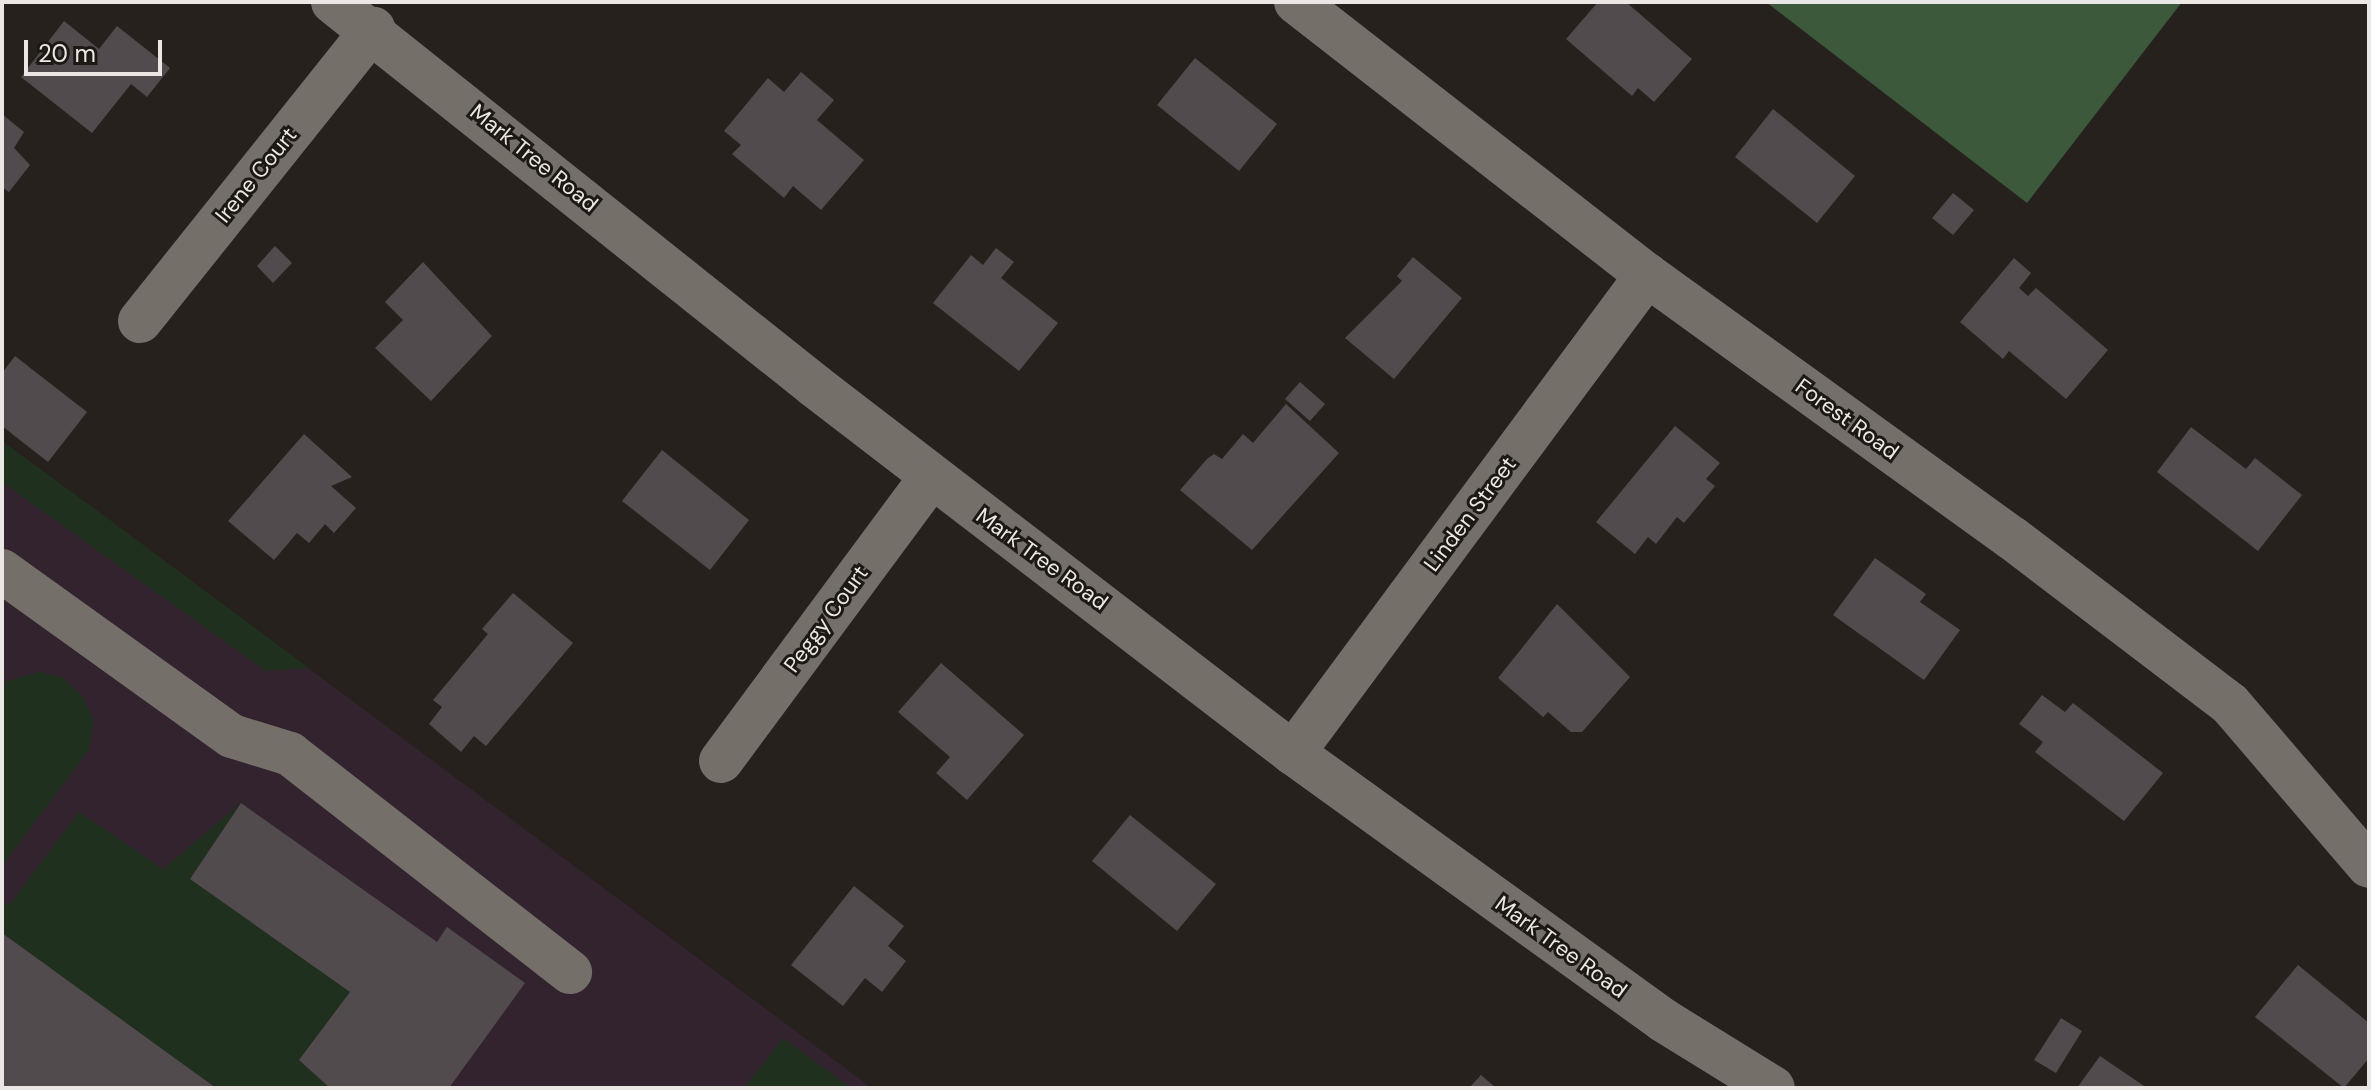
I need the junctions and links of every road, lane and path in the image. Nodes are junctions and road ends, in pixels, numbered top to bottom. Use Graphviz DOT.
graph roads {
  1 [pos="333,2"];
  2 [pos="1296,2"];
  3 [pos="373,29"];
  4 [pos="1647,275"];
  5 [pos="140,321"];
  6 [pos="931,477"];
  7 [pos="2,571"];
  8 [pos="1293,753"];
  9 [pos="721,761"];
  10 [pos="2369,866"];
  11 [pos="570,972"];
  12 [pos="1773,1088"];
  1 -- 3 [label="street, Mark Tree Road"];
  2 -- 4 [label="street, Forest Road"];
  3 -- 5 [label="street, Irene Court"];
  3 -- 6 [label="street, Mark Tree Road"];
  4 -- 8 [label="street, Linden Street"];
  4 -- 10 [label="street, Forest Road"];
  6 -- 8 [label="street, Mark Tree Road"];
  6 -- 9 [label="street, Peggy Court"];
  7 -- 11 [label="street"];
  8 -- 12 [label="street, Mark Tree Road"];
}
